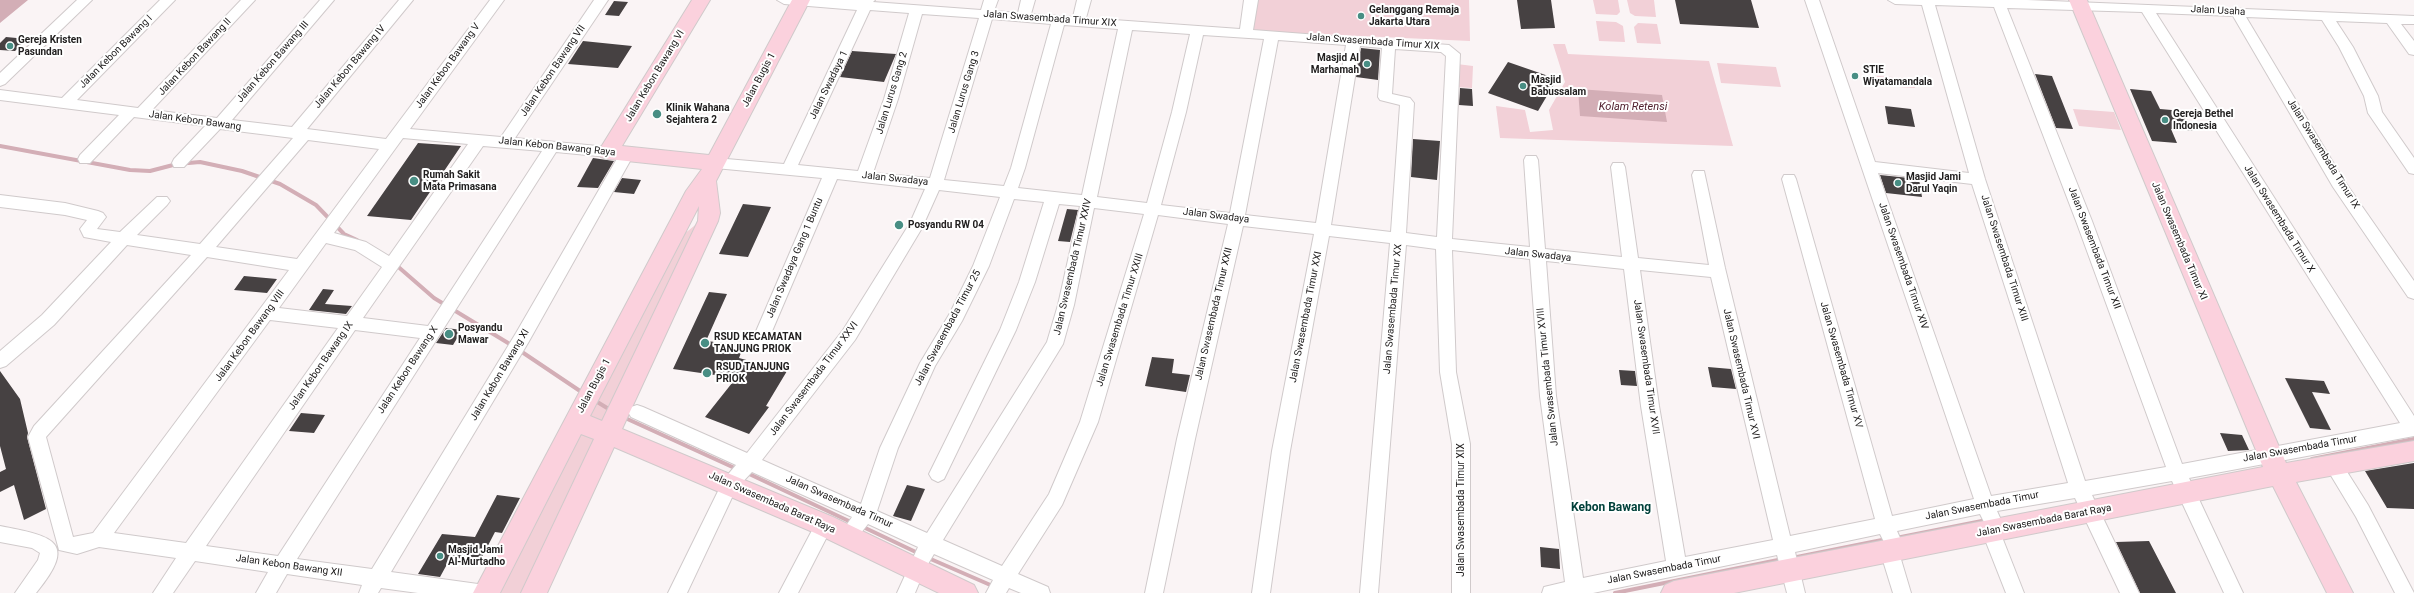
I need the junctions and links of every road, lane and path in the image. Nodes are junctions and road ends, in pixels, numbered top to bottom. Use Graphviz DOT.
graph roads {
  1 [pos="85,0"];
  2 [pos="168,0"];
  3 [pos="248,0"];
  4 [pos="327,0"];
  5 [pos="406,0"];
  6 [pos="497,0"];
  7 [pos="601,0"];
  8 [pos="701,0"];
  9 [pos="795,0"];
  10 [pos="991,0"];
  11 [pos="1028,0"];
  12 [pos="1084,0"];
  13 [pos="1251,0"];
  14 [pos="1812,0"];
  15 [pos="1895,0"];
  16 [pos="1927,1"];
  17 [pos="867,3"];
  18 [pos="2079,3"];
  19 [pos="1999,4"];
  20 [pos="915,6"];
  21 [pos="2146,8"];
  22 [pos="2238,12"];
  23 [pos="986,15"];
  24 [pos="2326,16"];
  25 [pos="1023,17"];
  26 [pos="1059,19"];
  27 [pos="2391,19"];
  28 [pos="2414,20"];
  29 [pos="1079,21"];
  30 [pos="1126,24"];
  31 [pos="1198,29"];
  32 [pos="1246,32"];
  33 [pos="1272,35"];
  34 [pos="1354,41"];
  35 [pos="1389,43"];
  36 [pos="2414,51"];
  37 [pos="0,81"];
  38 [pos="0,95"];
  39 [pos="65,104"];
  40 [pos="135,113"];
  41 [pos="218,124"];
  42 [pos="399,133"];
  43 [pos="300,134"];
  44 [pos="479,140"];
  45 [pos="505,142"];
  46 [pos="390,145"];
  47 [pos="552,147"];
  48 [pos="618,153"];
  49 [pos="85,160"];
  50 [pos="1531,160"];
  51 [pos="179,163"];
  52 [pos="1618,167"];
  53 [pos="1870,167"];
  54 [pos="789,169"];
  55 [pos="2414,169"];
  56 [pos="710,172"];
  57 [pos="832,173"];
  58 [pos="1699,175"];
  59 [pos="864,176"];
  60 [pos="1790,179"];
  61 [pos="1978,179"];
  62 [pos="935,183"];
  63 [pos="1009,193"];
  64 [pos="1053,197"];
  65 [pos="1088,200"];
  66 [pos="0,201"];
  67 [pos="162,201"];
  68 [pos="1152,208"];
  69 [pos="1237,218"];
  70 [pos="683,219"];
  71 [pos="706,226"];
  72 [pos="1322,230"];
  73 [pos="325,235"];
  74 [pos="125,237"];
  75 [pos="1398,239"];
  76 [pos="1444,244"];
  77 [pos="202,251"];
  78 [pos="1536,256"];
  79 [pos="395,262"];
  80 [pos="1632,264"];
  81 [pos="301,266"];
  82 [pos="1718,272"];
  83 [pos="2414,293"];
  84 [pos="267,313"];
  85 [pos="352,322"];
  86 [pos="432,333"];
  87 [pos="758,343"];
  88 [pos="0,361"];
  89 [pos="631,405"];
  90 [pos="578,416"];
  91 [pos="610,430"];
  92 [pos="2414,436"];
  93 [pos="748,464"];
  94 [pos="2274,464"];
  95 [pos="2333,464"];
  96 [pos="938,474"];
  97 [pos="732,482"];
  98 [pos="2182,483"];
  99 [pos="2084,500"];
  100 [pos="1991,521"];
  101 [pos="824,525"];
  102 [pos="1886,525"];
  103 [pos="856,526"];
  104 [pos="0,534"];
  105 [pos="99,538"];
  106 [pos="1894,549"];
  107 [pos="190,552"];
  108 [pos="923,557"];
  109 [pos="282,566"];
  110 [pos="1789,566"];
  111 [pos="1676,567"];
  112 [pos="1002,583"];
  113 [pos="373,585"];
  114 [pos="1576,590"];
  115 [pos="24,593"];
  116 [pos="162,593"];
  117 [pos="265,593"];
  118 [pos="478,593"];
  119 [pos="486,593"];
  120 [pos="534,593"];
  121 [pos="677,593"];
  122 [pos="788,593"];
  123 [pos="906,593"];
  124 [pos="965,593"];
  125 [pos="1041,593"];
  126 [pos="1154,593"];
  127 [pos="1261,593"];
  128 [pos="1369,593"];
  129 [pos="1461,593"];
  130 [pos="1551,593"];
  131 [pos="1674,593"];
  132 [pos="1902,593"];
  133 [pos="2015,593"];
  134 [pos="2130,593"];
  135 [pos="2234,593"];
  136 [pos="2340,593"];
  137 [pos="2405,593"];
  1 -- 37 [label="street"];
  2 -- 39 [label="street, Jalan Kebon Bawang I"];
  3 -- 40 [label="street, Jalan Kebon Bawang II"];
  4 -- 41 [label="street, Jalan Kebon Bawang III"];
  5 -- 43 [label="street, Jalan Kebon Bawang IV"];
  6 -- 42 [label="street, Jalan Kebon Bawang V"];
  7 -- 45 [label="street, Jalan Kebon Bawang VII"];
  8 -- 48 [label="street, Jalan Kebon Bawang VI"];
  9 -- 17 [label="street, Jalan Swasembada Timur XIX"];
  9 -- 56 [label="street, Jalan Bugis 1"];
  10 -- 23 [label="street, Jalan Lurus Gang 3"];
  11 -- 25 [label="street"];
  12 -- 29 [label="street"];
  13 -- 32 [label="street"];
  14 -- 53 [label="street, Jalan Swasembada Timur XIV"];
  15 -- 16 [label="street"];
  16 -- 19 [label="street, Jalan Usaha"];
  16 -- 61 [label="street, Jalan Swasembada Timur XIII"];
  17 -- 20 [label="street, Jalan Swasembada Timur XIX"];
  17 -- 54 [label="street, Jalan Swadaya 1"];
  18 -- 19 [label="street, Jalan Usaha"];
  18 -- 21 [label="street, Jalan Usaha"];
  18 -- 94 [label="street, Jalan Swasembada Timur XI"];
  19 -- 98 [label="street, Jalan Swasembada Timur XII"];
  20 -- 23 [label="street, Jalan Swasembada Timur XIX"];
  20 -- 59 [label="street, Jalan Lurus Gang 2"];
  21 -- 22 [label="street, Jalan Usaha"];
  21 -- 92 [label="street, Jalan Swasembada Timur X"];
  22 -- 24 [label="street, Jalan Usaha"];
  22 -- 83 [label="street, Jalan Swasembada Timur IX"];
  23 -- 25 [label="street, Jalan Swasembada Timur XIX"];
  23 -- 62 [label="street, Jalan Lurus Gang 3"];
  24 -- 27 [label="street, Jalan Usaha"];
  24 -- 55 [label="street"];
  25 -- 26 [label="street, Jalan Swasembada Timur XIX"];
  26 -- 29 [label="street, Jalan Swasembada Timur XIX"];
  26 -- 63 [label="street, Jalan Swasembada Timur 25"];
  27 -- 28 [label="street, Jalan Usaha"];
  27 -- 36 [label="street"];
  29 -- 30 [label="street, Jalan Swasembada Timur XIX"];
  30 -- 31 [label="street, Jalan Swasembada Timur XIX"];
  30 -- 65 [label="street, Jalan Swasembada Timur XXIV"];
  31 -- 32 [label="street, Jalan Swasembada Timur XIX"];
  31 -- 68 [label="street, Jalan Swasembada Timur XXIII"];
  32 -- 33 [label="street, Jalan Swasembada Timur XIX"];
  33 -- 34 [label="street, Jalan Swasembada Timur XIX"];
  33 -- 69 [label="street, Jalan Swasembada Timur XXII"];
  34 -- 35 [label="street, Jalan Swasembada Timur XIX"];
  34 -- 72 [label="street, Jalan Swasembada Timur XXI"];
  35 -- 75 [label="street, Jalan Swasembada Timur XX"];
  35 -- 76 [label="street, Jalan Swasembada Timur XIX"];
  38 -- 39 [label="street, Jalan Kebon Bawang"];
  39 -- 40 [label="street, Jalan Kebon Bawang"];
  40 -- 41 [label="street, Jalan Kebon Bawang"];
  40 -- 49 [label="street, Jalan Kebon Bawang II"];
  41 -- 43 [label="street, Jalan Kebon Bawang"];
  41 -- 51 [label="street, Jalan Kebon Bawang III"];
  42 -- 44 [label="street, Jalan Kebon Bawang Raya"];
  42 -- 46 [label="street, Jalan Kebon Bawang VIII"];
  43 -- 46 [label="street, Jalan Kebon Bawang"];
  43 -- 77 [label="street, Jalan Kebon Bawang IV"];
  44 -- 45 [label="street, Jalan Kebon Bawang Raya"];
  44 -- 79 [label="street, Jalan Kebon Bawang IX"];
  45 -- 47 [label="street, Jalan Kebon Bawang Raya"];
  46 -- 73 [label="street, Jalan Kebon Bawang VIII"];
  47 -- 48 [label="street, Jalan Kebon Bawang Raya"];
  47 -- 86 [label="street, Jalan Kebon Bawang X"];
  48 -- 56 [label="street, Jalan Kebon Bawang Raya"];
  48 -- 113 [label="street, Jalan Kebon Bawang XI"];
  50 -- 78 [label="street, Jalan Swasembada Timur XVIII"];
  52 -- 80 [label="street, Jalan Swasembada Timur XVII"];
  53 -- 61 [label="street"];
  53 -- 100 [label="street, Jalan Swasembada Timur XIV"];
  54 -- 56 [label="street, Jalan Swadaya"];
  54 -- 57 [label="street, Jalan Swadaya"];
  56 -- 70 [label="street, Jalan Bugis 1"];
  56 -- 71 [label="street"];
  57 -- 59 [label="street, Jalan Swadaya"];
  57 -- 87 [label="street, Jalan Swadaya Gang 1 Buntu"];
  58 -- 82 [label="street, Jalan Swasembada Timur XVI"];
  59 -- 62 [label="street, Jalan Swadaya"];
  60 -- 102 [label="street, Jalan Swasembada Timur XV"];
  61 -- 99 [label="street, Jalan Swasembada Timur XIII"];
  62 -- 63 [label="street, Jalan Swadaya"];
  62 -- 93 [label="street, Jalan Swasembada Timur XXVI"];
  63 -- 64 [label="street, Jalan Swadaya"];
  63 -- 103 [label="street, Jalan Swasembada Timur 25"];
  64 -- 65 [label="street, Jalan Swadaya"];
  64 -- 96 [label="street"];
  65 -- 68 [label="street, Jalan Swadaya"];
  65 -- 108 [label="street, Jalan Swasembada Timur XXIV"];
  66 -- 74 [label="street"];
  67 -- 74 [label="street"];
  68 -- 69 [label="street, Jalan Swadaya"];
  68 -- 112 [label="street, Jalan Swasembada Timur XXIII"];
  69 -- 72 [label="street, Jalan Swadaya"];
  69 -- 126 [label="street, Jalan Swasembada Timur XXII"];
  70 -- 71 [label="street"];
  70 -- 90 [label="street, Jalan Bugis 1"];
  71 -- 89 [label="street"];
  72 -- 75 [label="street, Jalan Swadaya"];
  72 -- 127 [label="street, Jalan Swasembada Timur XXI"];
  73 -- 79 [label="street"];
  73 -- 81 [label="street, Jalan Kebon Bawang VIII"];
  74 -- 77 [label="street"];
  74 -- 88 [label="street"];
  75 -- 76 [label="street, Jalan Swadaya"];
  75 -- 128 [label="street, Jalan Swasembada Timur XX"];
  76 -- 78 [label="street, Jalan Swadaya"];
  76 -- 129 [label="street, Jalan Swasembada Timur XIX"];
  77 -- 81 [label="street"];
  77 -- 105 [label="street, Jalan Kebon Bawang IV"];
  78 -- 80 [label="street, Jalan Swadaya"];
  78 -- 114 [label="street, Jalan Swasembada Timur XVIII"];
  79 -- 85 [label="street, Jalan Kebon Bawang IX"];
  80 -- 82 [label="street, Jalan Swadaya"];
  80 -- 111 [label="street, Jalan Swasembada Timur XVII"];
  81 -- 84 [label="street, Jalan Kebon Bawang VIII"];
  82 -- 110 [label="street, Jalan Swasembada Timur XVI"];
  84 -- 85 [label="street"];
  84 -- 105 [label="street, Jalan Kebon Bawang VIII"];
  85 -- 86 [label="street"];
  85 -- 107 [label="street, Jalan Kebon Bawang IX"];
  86 -- 109 [label="street, Jalan Kebon Bawang X"];
  89 -- 91 [label="street"];
  89 -- 93 [label="street, Jalan Swasembada Timur"];
  90 -- 91 [label="street, Jalan Swasembada Barat Raya"];
  90 -- 119 [label="street, Jalan Bugis 1"];
  91 -- 97 [label="street, Jalan Swasembada Barat Raya"];
  91 -- 120 [label="street"];
  92 -- 94 [label="street, Jalan Swasembada Timur"];
  92 -- 95 [label="street, Jalan Swasembada Barat Raya"];
  93 -- 97 [label="street, Jalan Swasembada Timur XXVI"];
  93 -- 103 [label="street, Jalan Swasembada Timur"];
  94 -- 95 [label="street, Jalan Swasembada Barat Raya"];
  94 -- 98 [label="street, Jalan Swasembada Barat Raya"];
  94 -- 136 [label="street, Jalan Swasembada Timur XI"];
  95 -- 137 [label="street"];
  97 -- 101 [label="street, Jalan Swasembada Barat Raya"];
  97 -- 121 [label="street, Jalan Swasembada Timur XXVI"];
  98 -- 99 [label="street, Jalan Swasembada Barat Raya"];
  98 -- 135 [label="street, Jalan Swasembada Timur XII"];
  99 -- 100 [label="street, Jalan Swasembada Barat Raya"];
  99 -- 134 [label="street, Jalan Swasembada Timur XIII"];
  100 -- 102 [label="street, Jalan Swasembada Timur"];
  100 -- 106 [label="street, Jalan Swasembada Barat Raya"];
  100 -- 133 [label="street, Jalan Swasembada Timur XIV"];
  101 -- 103 [label="street, Jalan Swasembada Barat Raya"];
  101 -- 122 [label="street"];
  102 -- 106 [label="street, Jalan Swasembada Timur XV"];
  102 -- 110 [label="street, Jalan Swasembada Timur"];
  103 -- 108 [label="street, Jalan Swasembada Barat Raya"];
  104 -- 115 [label="street"];
  105 -- 107 [label="street, Jalan Kebon Bawang XII"];
  106 -- 110 [label="street, Jalan Swasembada Barat Raya"];
  106 -- 132 [label="street, Jalan Swasembada Timur XV"];
  107 -- 109 [label="street, Jalan Kebon Bawang XII"];
  107 -- 116 [label="street, Jalan Kebon Bawang IX"];
  108 -- 112 [label="street"];
  108 -- 123 [label="street, Jalan Swasembada Timur XXIV"];
  108 -- 124 [label="street, Jalan Swasembada Barat Raya"];
  109 -- 113 [label="street, Jalan Kebon Bawang XII"];
  109 -- 117 [label="street, Jalan Kebon Bawang X"];
  110 -- 111 [label="street, Jalan Swasembada Timur"];
  110 -- 131 [label="street, Jalan Swasembada Barat Raya"];
  111 -- 114 [label="street, Jalan Swasembada Timur"];
  112 -- 125 [label="street"];
  113 -- 118 [label="street, Jalan Kebon Bawang XII"];
  114 -- 130 [label="street, Jalan Swasembada Timur"];
}
